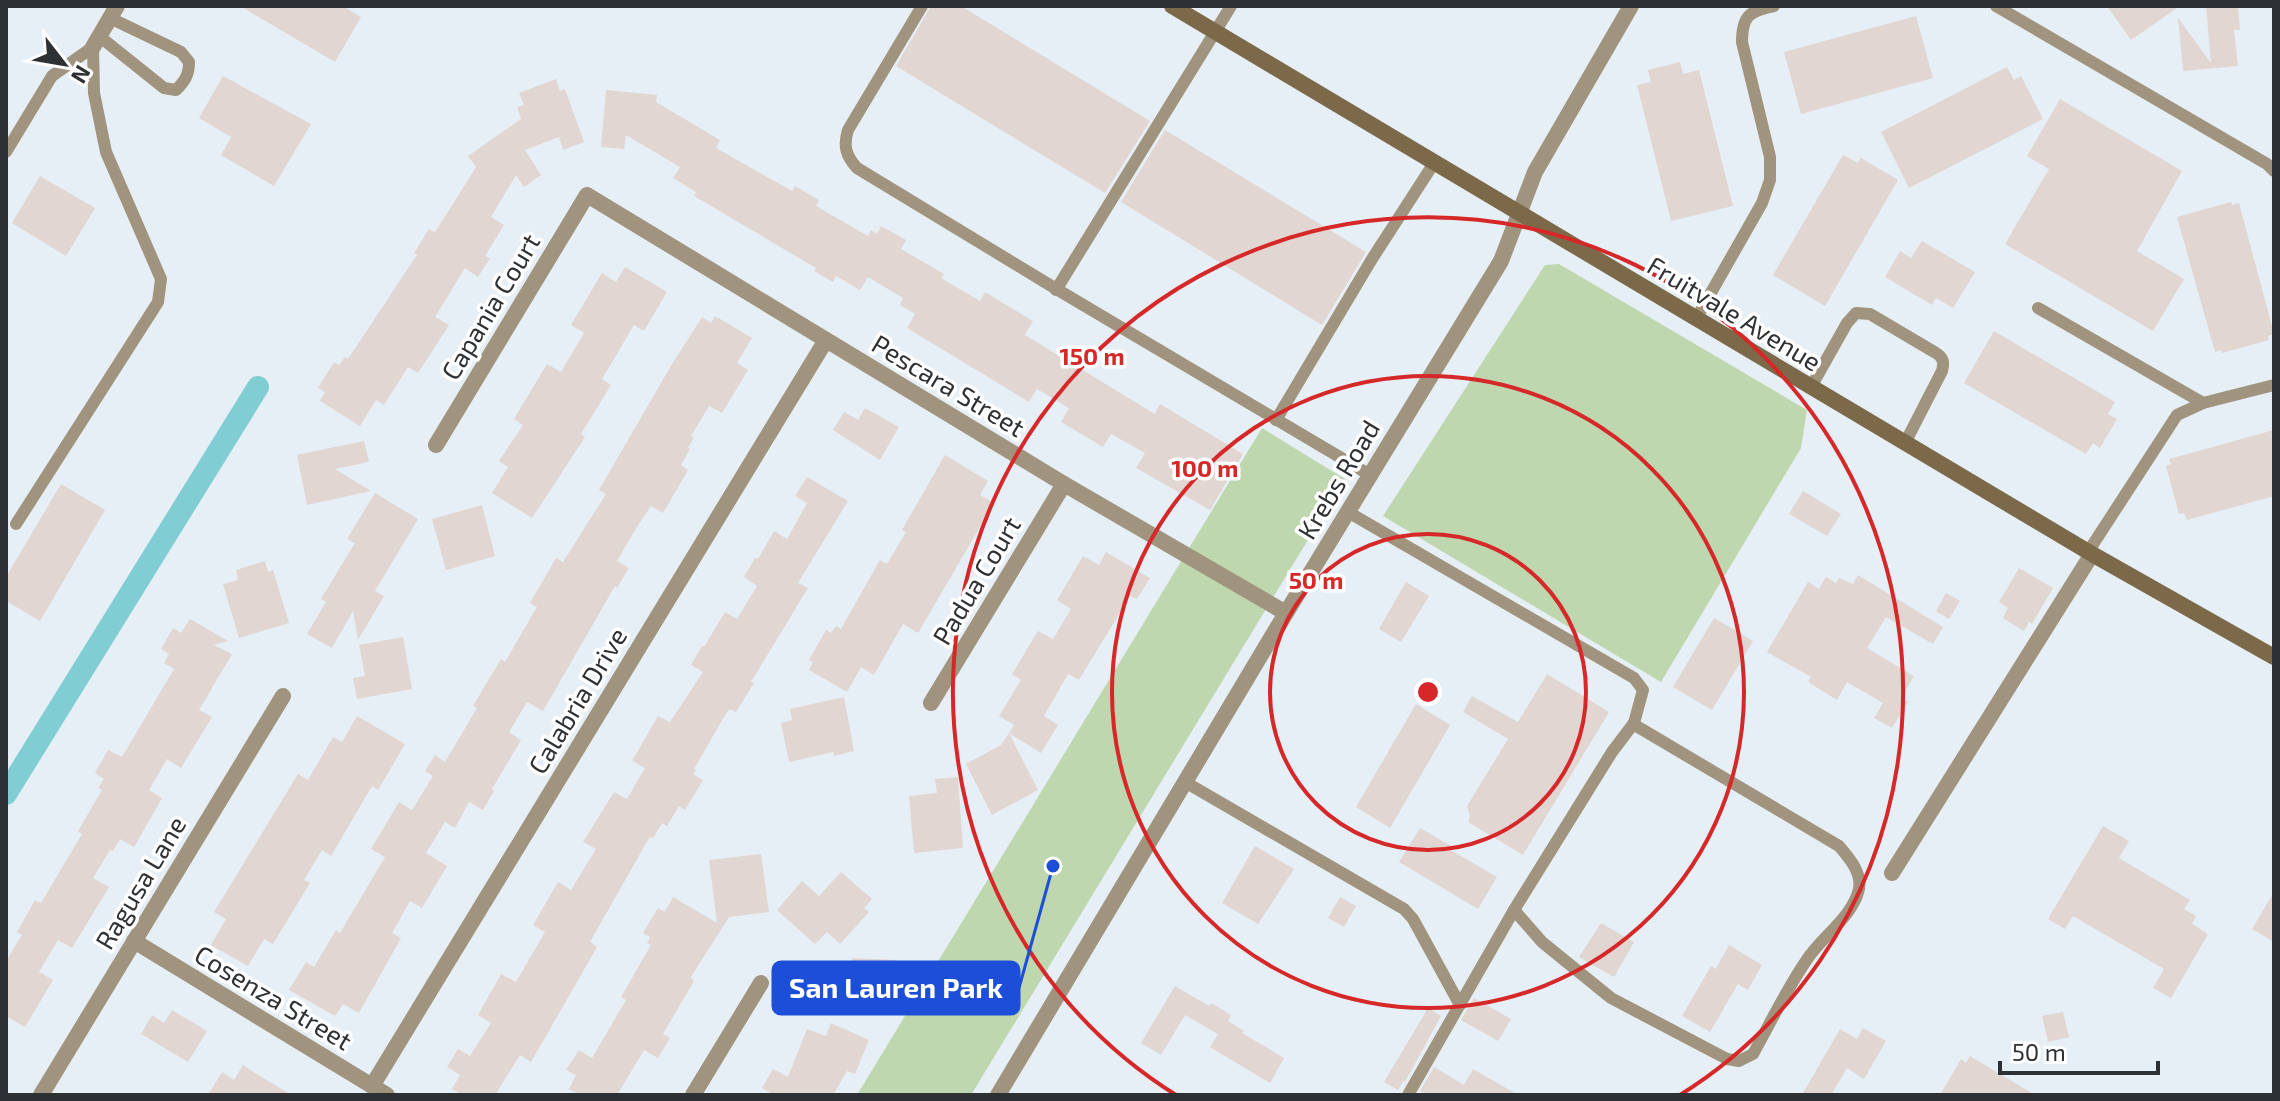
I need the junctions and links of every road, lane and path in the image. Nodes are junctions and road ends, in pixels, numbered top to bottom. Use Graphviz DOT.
graph roads {
  1 [pos="922,6"];
  2 [pos="1172,6"];
  3 [pos="1231,6"];
  4 [pos="1631,6"];
  5 [pos="1774,6"];
  6 [pos="1996,6"];
  7 [pos="113,12"];
  8 [pos="1215,32"];
  9 [pos="96,42"];
  10 [pos="6,152"];
  11 [pos="1434,163"];
  12 [pos="2274,171"];
  13 [pos="587,195"];
  14 [pos="1519,214"];
  15 [pos="1056,290"];
  16 [pos="2038,308"];
  17 [pos="1696,319"];
  18 [pos="826,340"];
  19 [pos="2274,385"];
  20 [pos="1811,387"];
  21 [pos="2203,403"];
  22 [pos="1276,420"];
  23 [pos="1905,443"];
  24 [pos="436,445"];
  25 [pos="1370,475"];
  26 [pos="1064,484"];
  27 [pos="1348,512"];
  28 [pos="16,524"];
  29 [pos="2090,553"];
  30 [pos="1286,613"];
  31 [pos="2274,657"];
  32 [pos="283,696"];
  33 [pos="931,703"];
  34 [pos="1633,724"];
  35 [pos="1185,782"];
  36 [pos="1892,873"];
  37 [pos="1514,910"];
  38 [pos="134,941"];
  39 [pos="761,983"];
  40 [pos="1460,1005"];
  41 [pos="380,1091"];
  42 [pos="41,1095"];
  43 [pos="693,1095"];
  44 [pos="998,1095"];
  45 [pos="1408,1095"];
  1 -- 15 [label="lane"];
  2 -- 8 [label="main road, Fruitvale Avenue"];
  3 -- 8 [label="lane"];
  4 -- 14 [label="street, Krebs Road"];
  5 -- 17 [label="lane"];
  6 -- 12 [label="lane"];
  7 -- 9 [label="street"];
  7 -- 9 [label="lane"];
  8 -- 11 [label="main road, Fruitvale Avenue"];
  8 -- 15 [label="lane"];
  9 -- 10 [label="lane"];
  9 -- 28 [label="lane"];
  11 -- 14 [label="main road, Fruitvale Avenue"];
  11 -- 22 [label="lane"];
  13 -- 18 [label="street, Pescara Street"];
  13 -- 24 [label="street, Capania Court"];
  14 -- 17 [label="main road, Fruitvale Avenue"];
  14 -- 25 [label="street, Krebs Road"];
  15 -- 22 [label="lane"];
  16 -- 21 [label="lane"];
  17 -- 20 [label="main road, Fruitvale Avenue"];
  18 -- 26 [label="street, Pescara Street"];
  18 -- 41 [label="street, Calabria Drive"];
  19 -- 21 [label="lane"];
  20 -- 23 [label="main road, Fruitvale Avenue"];
  20 -- 23 [label="lane"];
  21 -- 29 [label="lane"];
  22 -- 25 [label="lane"];
  23 -- 29 [label="main road, Fruitvale Avenue"];
  25 -- 27 [label="street, Krebs Road"];
  26 -- 30 [label="street, Pescara Street"];
  26 -- 33 [label="street, Padua Court"];
  27 -- 30 [label="street, Krebs Road"];
  27 -- 34 [label="lane"];
  29 -- 31 [label="main road, Fruitvale Avenue"];
  29 -- 36 [label="street"];
  30 -- 35 [label="street, Krebs Road"];
  32 -- 38 [label="street, Ragusa Lane"];
  34 -- 37 [label="lane"];
  34 -- 37 [label="lane"];
  35 -- 40 [label="lane"];
  35 -- 44 [label="street, Krebs Road"];
  37 -- 40 [label="lane"];
  38 -- 41 [label="street, Cosenza Street"];
  38 -- 42 [label="street, Ragusa Lane"];
  39 -- 43 [label="street"];
  40 -- 45 [label="lane"];
}
